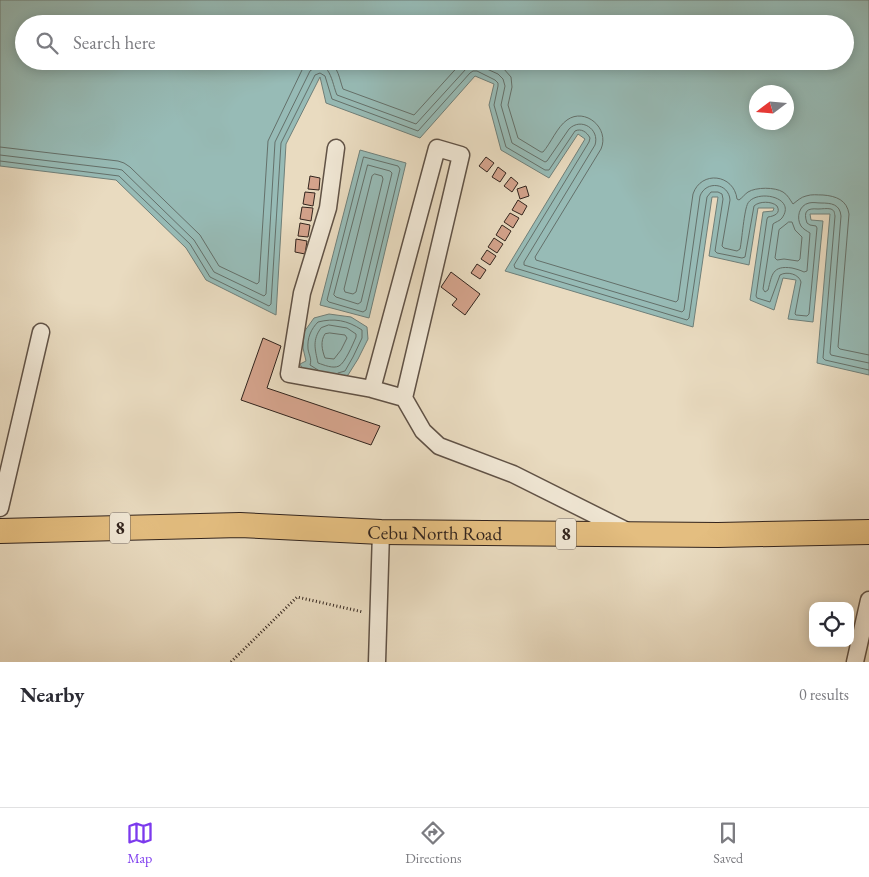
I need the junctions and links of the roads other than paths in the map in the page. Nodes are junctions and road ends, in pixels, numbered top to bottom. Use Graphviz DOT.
graph roads {
  1 [pos="336,148"];
  2 [pos="41,332"];
  3 [pos="372,389"];
  4 [pos="404,398"];
  5 [pos="0,508"];
  6 [pos="0,531"];
  7 [pos="381,532"];
  8 [pos="869,532"];
  9 [pos="634,534"];
  10 [pos="868,608"];
  11 [pos="377,662"];
  12 [pos="855,662"];
  1 -- 3 [label="street"];
  2 -- 5 [label="street"];
  3 -- 4 [label="street"];
  3 -- 4 [label="street"];
  4 -- 9 [label="street"];
  6 -- 7 [label="highway, Cebu North Road / 8"];
  7 -- 9 [label="highway, Cebu North Road / 8"];
  7 -- 11 [label="street"];
  8 -- 9 [label="highway, Cebu North Road / 8"];
  10 -- 12 [label="street"];
}
